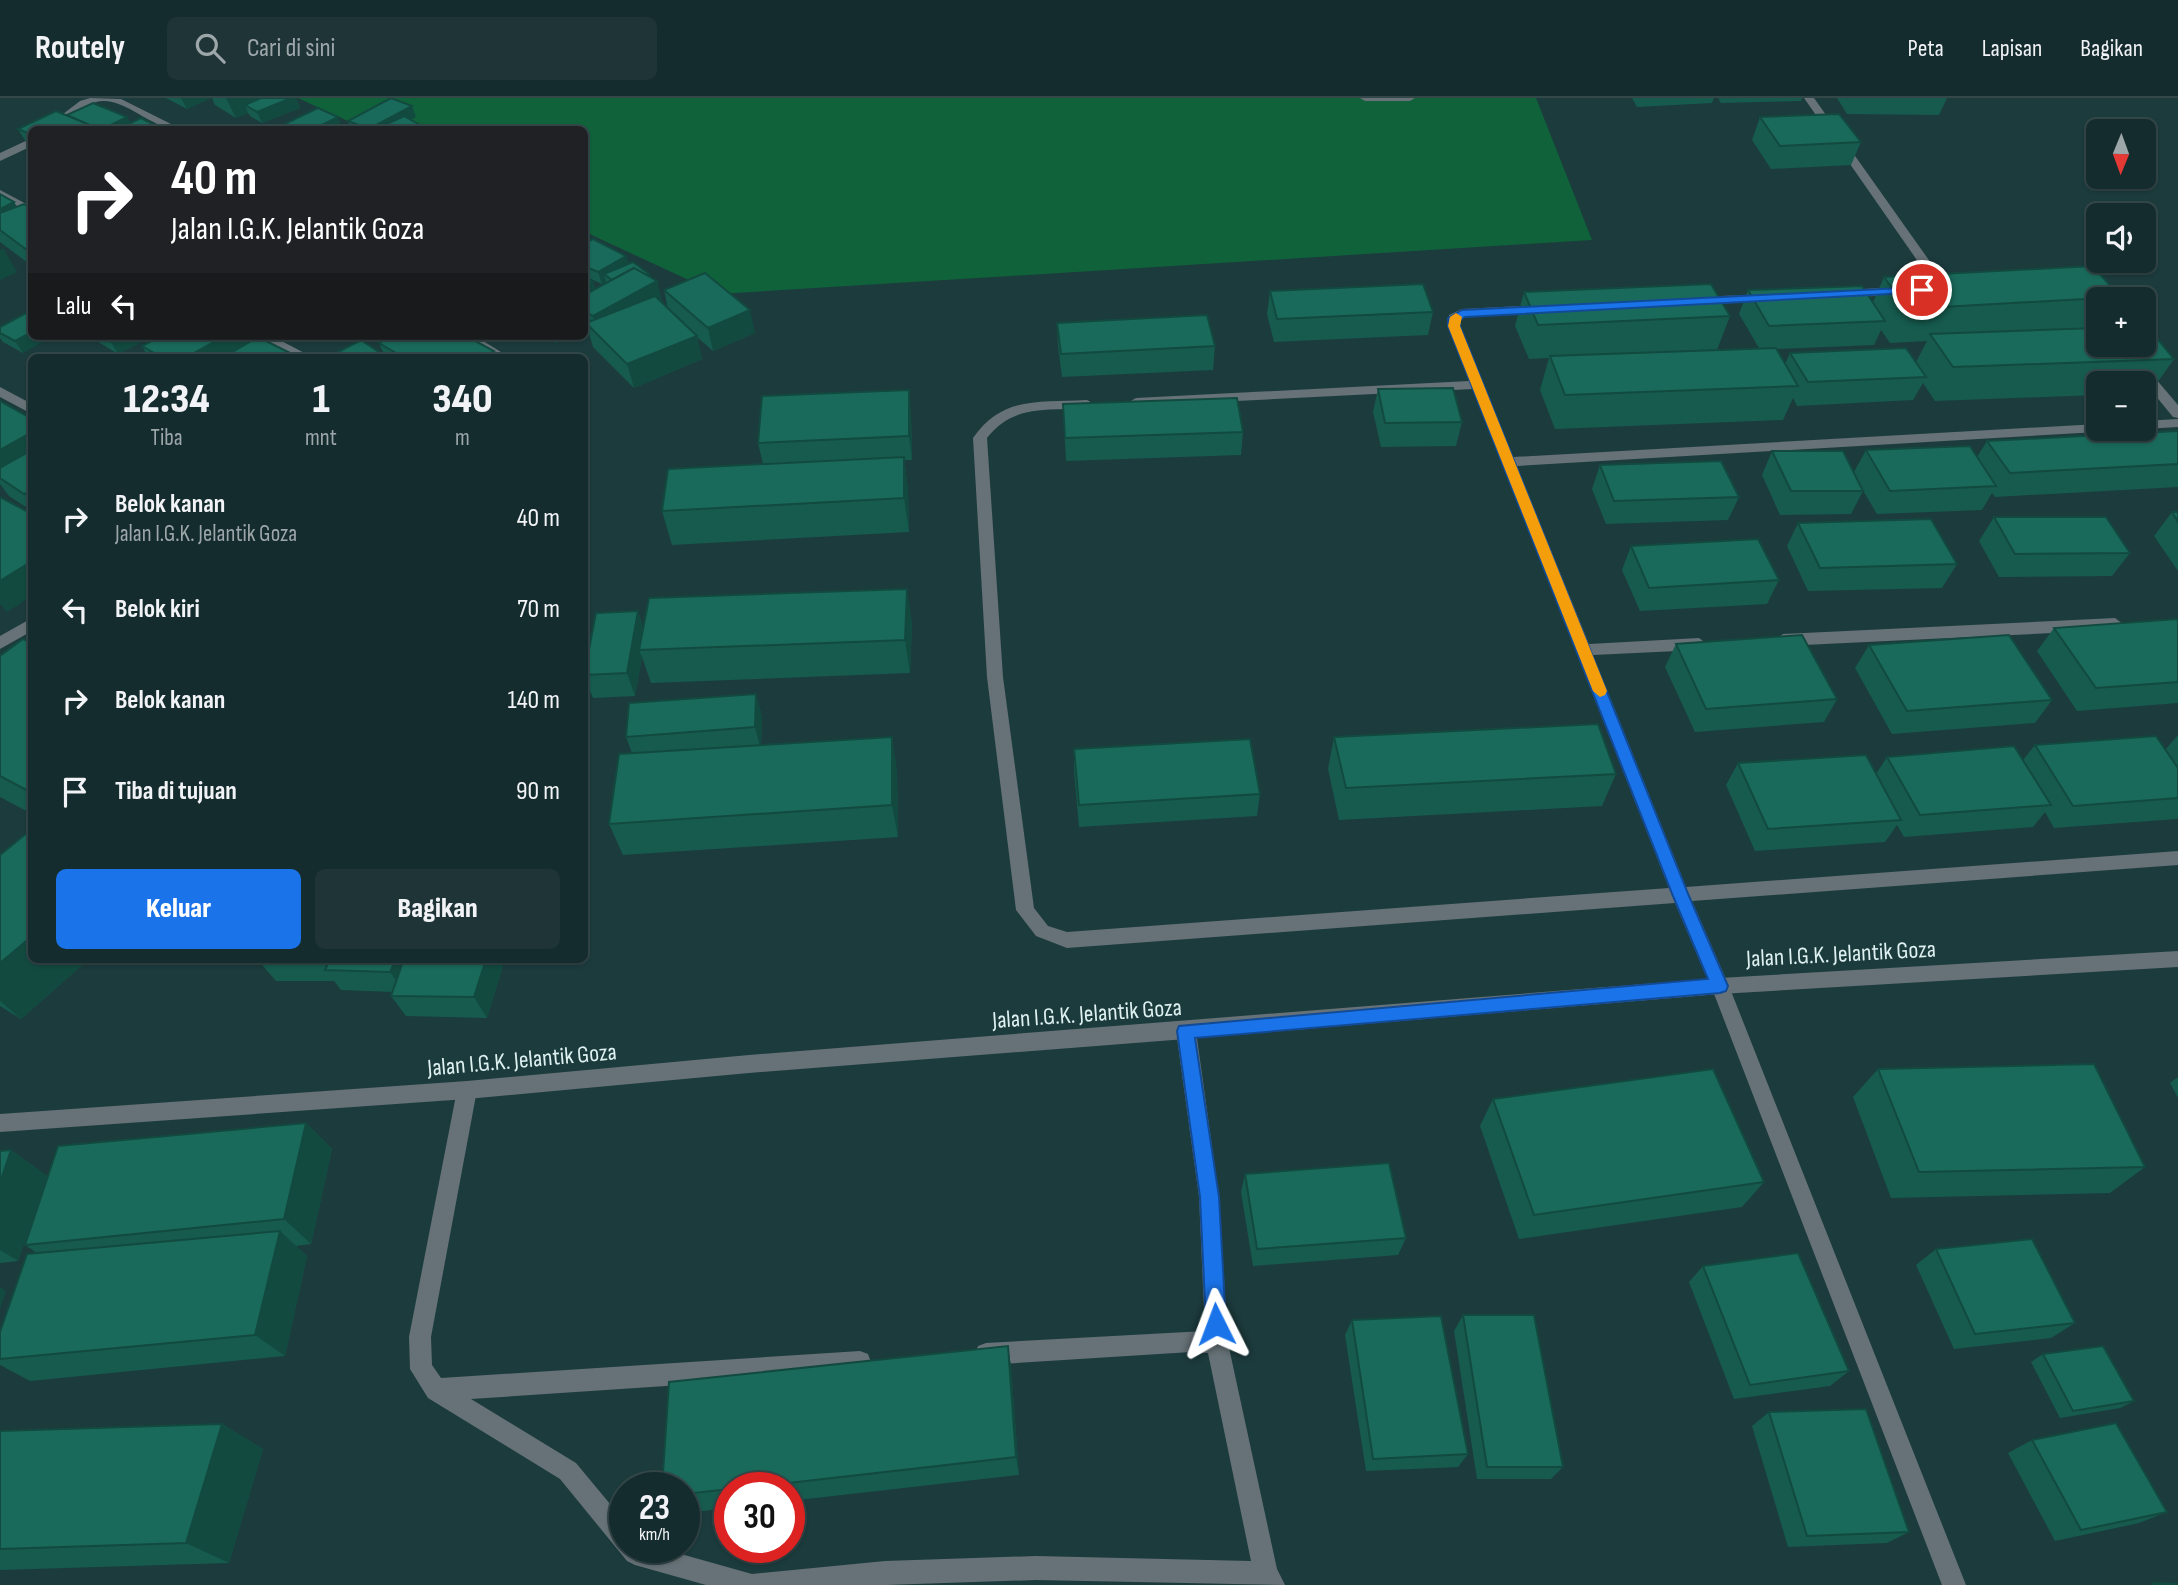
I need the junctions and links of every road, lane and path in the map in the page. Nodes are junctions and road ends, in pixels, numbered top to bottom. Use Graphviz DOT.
graph roads {
  1 [pos="104,98"];
  2 [pos="1365,98"];
  3 [pos="1410,98"];
  4 [pos="1809,98"];
  5 [pos="53,126"];
  6 [pos="169,126"];
  7 [pos="0,143"];
  8 [pos="28,144"];
  9 [pos="0,158"];
  10 [pos="0,194"];
  11 [pos="28,210"];
  12 [pos="1932,273"];
  13 [pos="1919,290"];
  14 [pos="1836,294"];
  15 [pos="1780,297"];
  16 [pos="1684,302"];
  17 [pos="1559,308"];
  18 [pos="270,340"];
  19 [pos="473,340"];
  20 [pos="299,354"];
  21 [pos="497,354"];
  22 [pos="2130,357"];
  23 [pos="1479,385"];
  24 [pos="0,391"];
  25 [pos="1123,403"];
  26 [pos="1097,404"];
  27 [pos="28,408"];
  28 [pos="2178,414"];
  29 [pos="2178,423"];
  30 [pos="2156,424"];
  31 [pos="2086,429"];
  32 [pos="1509,462"];
  33 [pos="2137,623"];
  34 [pos="28,626"];
  35 [pos="1763,641"];
  36 [pos="0,643"];
  37 [pos="1722,643"];
  38 [pos="1584,650"];
  39 [pos="2178,858"];
  40 [pos="1681,896"];
  41 [pos="2178,960"];
  42 [pos="1720,986"];
  43 [pos="1186,1031"];
  44 [pos="467,1090"];
  45 [pos="0,1123"];
  46 [pos="1217,1343"];
  47 [pos="972,1355"];
  48 [pos="875,1361"];
  49 [pos="436,1390"];
  50 [pos="609,1521"];
  51 [pos="671,1563"];
  52 [pos="1270,1579"];
  53 [pos="749,1585"];
  54 [pos="755,1585"];
  55 [pos="1954,1585"];
  1 -- 5 [label="street"];
  1 -- 6 [label="street"];
  2 -- 3 [label="street"];
  4 -- 12 [label="street"];
  7 -- 8 [label="street"];
  8 -- 9 [label="street"];
  10 -- 11 [label="street"];
  13 -- 14 [label="street"];
  15 -- 16 [label="street"];
  17 -- 23 [label="street"];
  18 -- 20 [label="street"];
  19 -- 21 [label="street"];
  22 -- 28 [label="street"];
  23 -- 25 [label="street"];
  23 -- 32 [label="street"];
  24 -- 27 [label="street"];
  26 -- 40 [label="street"];
  29 -- 30 [label="street"];
  31 -- 32 [label="street"];
  32 -- 38 [label="street"];
  33 -- 35 [label="street"];
  34 -- 36 [label="street"];
  37 -- 38 [label="street"];
  38 -- 40 [label="street"];
  39 -- 40 [label="street"];
  40 -- 42 [label="street"];
  41 -- 42 [label="street, Jalan I.G.K. Jelantik Goza"];
  42 -- 43 [label="street, Jalan I.G.K. Jelantik Goza"];
  42 -- 55 [label="street"];
  43 -- 44 [label="street, Jalan I.G.K. Jelantik Goza"];
  43 -- 46 [label="street"];
  44 -- 45 [label="street, Jalan I.G.K. Jelantik Goza"];
  44 -- 49 [label="street"];
  46 -- 47 [label="street"];
  46 -- 52 [label="street"];
  48 -- 49 [label="street"];
  49 -- 50 [label="street"];
  51 -- 53 [label="street"];
  52 -- 54 [label="street"];
}
